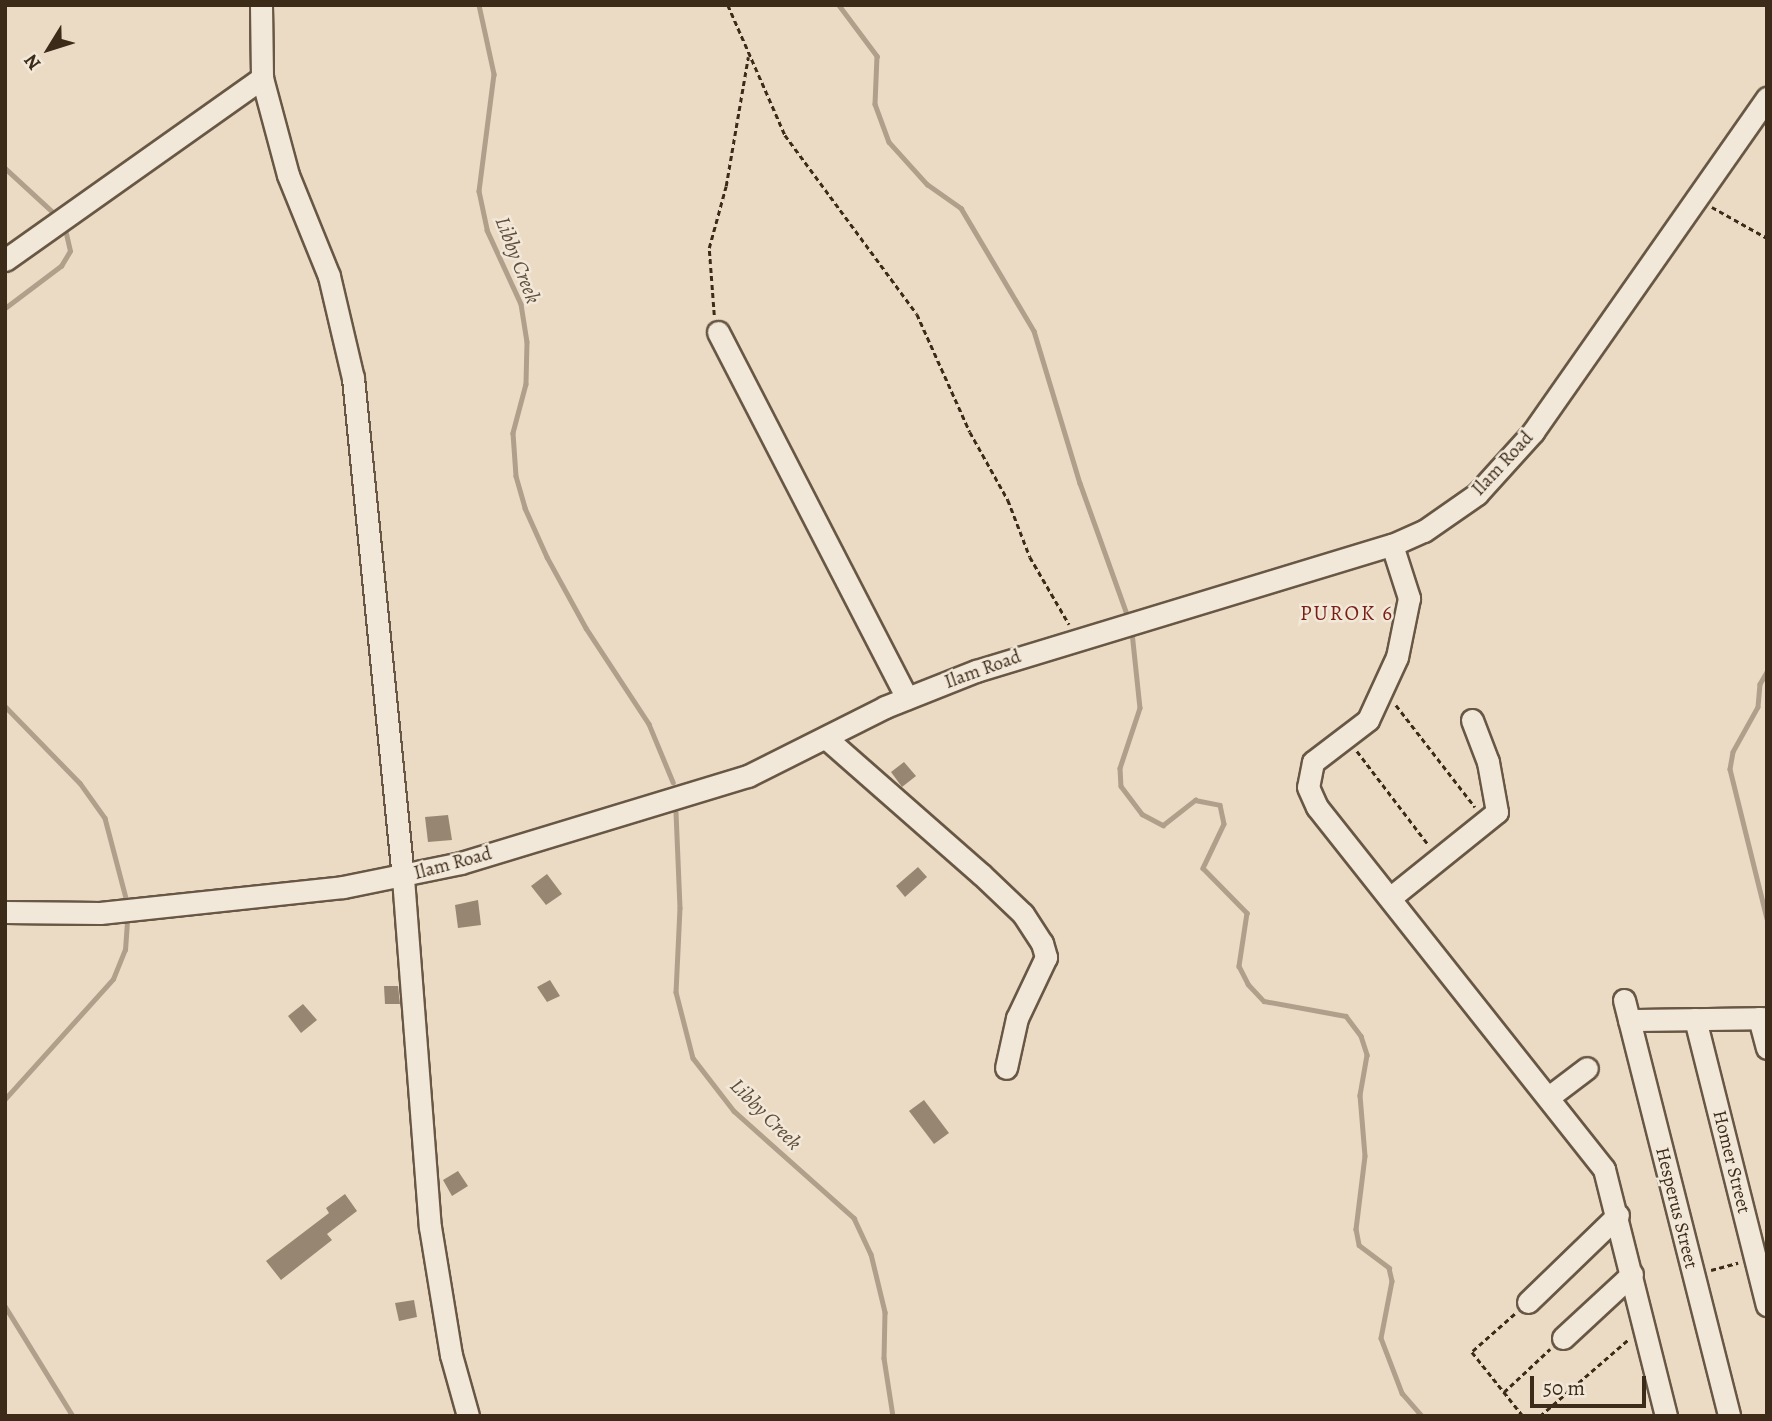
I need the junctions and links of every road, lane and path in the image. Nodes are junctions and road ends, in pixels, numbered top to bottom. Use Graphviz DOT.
graph roads {
  1 [pos="261,5"];
  2 [pos="728,5"];
  3 [pos="748,54"];
  4 [pos="262,78"];
  5 [pos="1767,97"];
  6 [pos="1698,199"];
  7 [pos="1767,238"];
  8 [pos="5,260"];
  9 [pos="718,332"];
  10 [pos="1392,545"];
  11 [pos="1078,638"];
  12 [pos="1380,695"];
  13 [pos="907,698"];
  14 [pos="1472,720"];
  15 [pos="826,738"];
  16 [pos="1347,739"];
  17 [pos="1488,824"];
  18 [pos="1440,860"];
  19 [pos="403,878"];
  20 [pos="1390,898"];
  21 [pos="5,912"];
  22 [pos="1763,1018"];
  23 [pos="1695,1019"];
  24 [pos="1767,1048"];
  25 [pos="1006,1068"];
  26 [pos="1587,1068"];
  27 [pos="1550,1097"];
  28 [pos="1618,1215"];
  29 [pos="1755,1259"];
  30 [pos="1632,1274"];
  31 [pos="1693,1275"];
  32 [pos="1528,1302"];
  33 [pos="1767,1305"];
  34 [pos="1644,1326"];
  35 [pos="1563,1338"];
  36 [pos="1504,1392"];
  37 [pos="468,1416"];
  38 [pos="1523,1416"];
  39 [pos="1540,1416"];
  40 [pos="1665,1416"];
  41 [pos="1729,1416"];
  1 -- 4 [label="street"];
  2 -- 3 [label="path"];
  3 -- 9 [label="path"];
  3 -- 11 [label="path"];
  4 -- 8 [label="street"];
  4 -- 19 [label="street"];
  5 -- 6 [label="street, Ilam Road"];
  6 -- 7 [label="path"];
  6 -- 10 [label="street, Ilam Road"];
  9 -- 13 [label="street"];
  10 -- 11 [label="street, Ilam Road"];
  10 -- 12 [label="street"];
  11 -- 13 [label="street, Ilam Road"];
  12 -- 16 [label="street"];
  12 -- 17 [label="path"];
  13 -- 15 [label="street, Ilam Road"];
  14 -- 17 [label="street"];
  15 -- 19 [label="street, Ilam Road"];
  15 -- 25 [label="street"];
  16 -- 18 [label="path"];
  16 -- 20 [label="street"];
  17 -- 18 [label="street"];
  18 -- 20 [label="street"];
  19 -- 21 [label="street, Ilam Road"];
  19 -- 37 [label="street"];
  20 -- 27 [label="street"];
  22 -- 23 [label="street"];
  22 -- 24 [label="street"];
  23 -- 29 [label="street, Homer Street"];
  23 -- 31 [label="street, Hesperus Street"];
  26 -- 27 [label="street"];
  27 -- 28 [label="street"];
  28 -- 30 [label="street"];
  28 -- 32 [label="street"];
  29 -- 31 [label="path"];
  29 -- 33 [label="street, Homer Street"];
  30 -- 34 [label="street"];
  30 -- 35 [label="street"];
  31 -- 41 [label="street, Hesperus Street"];
  32 -- 36 [label="path"];
  34 -- 39 [label="path"];
  34 -- 40 [label="street"];
  35 -- 36 [label="path"];
  36 -- 38 [label="path"];
}
